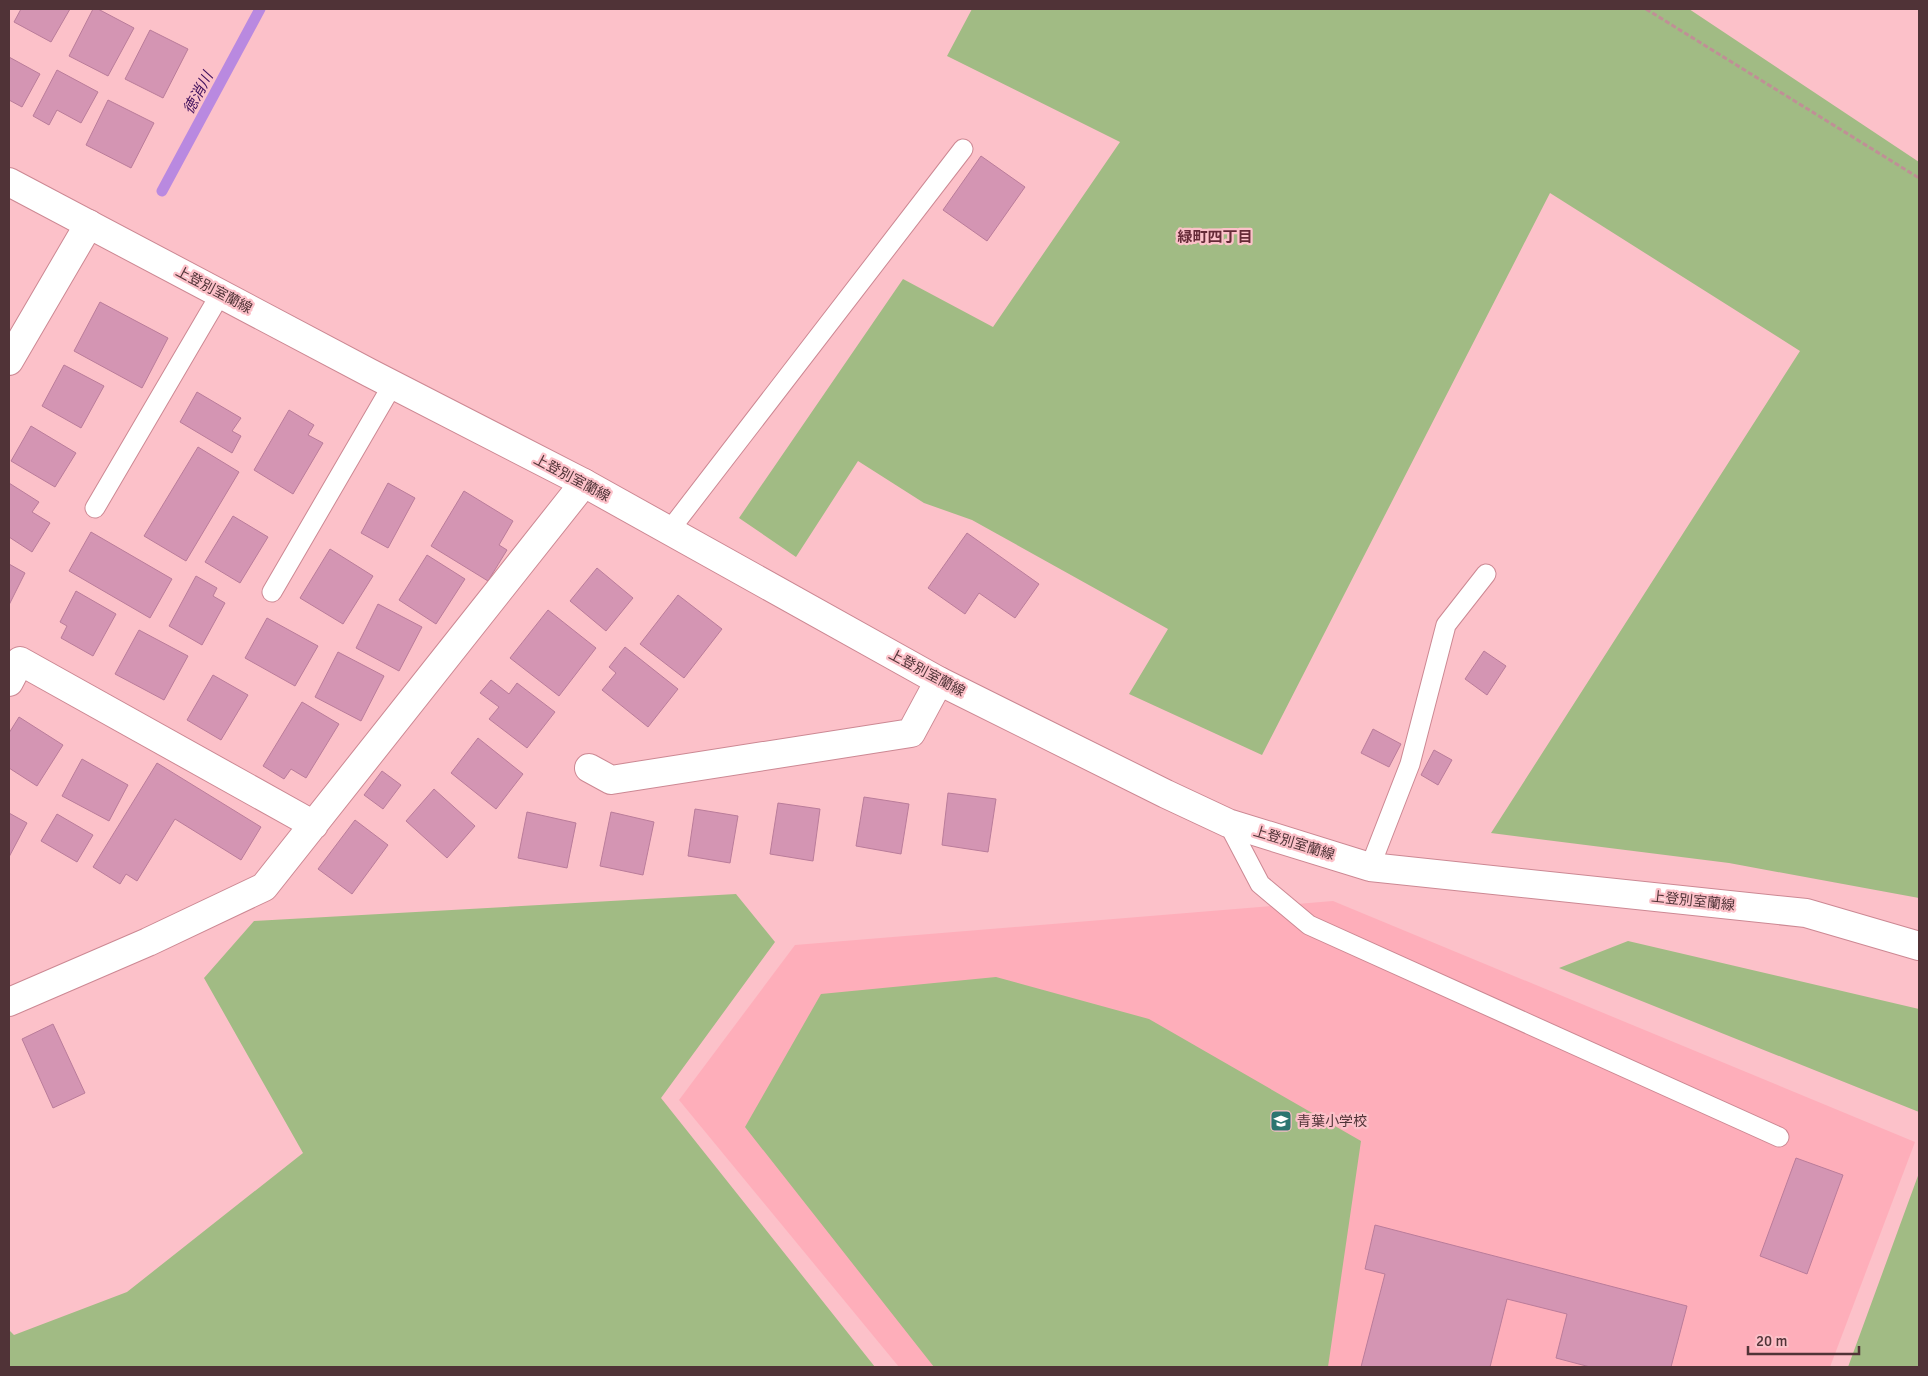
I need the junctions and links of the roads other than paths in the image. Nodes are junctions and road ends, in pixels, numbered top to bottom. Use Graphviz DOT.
graph roads {
  1 [pos="963,149"];
  2 [pos="9,182"];
  3 [pos="89,224"];
  4 [pos="221,293"];
  5 [pos="9,361"];
  6 [pos="393,384"];
  7 [pos="584,483"];
  8 [pos="95,508"];
  9 [pos="669,531"];
  10 [pos="1486,574"];
  11 [pos="272,592"];
  12 [pos="939,681"];
  13 [pos="9,682"];
  14 [pos="589,768"];
  15 [pos="1228,823"];
  16 [pos="314,825"];
  17 [pos="1370,867"];
  18 [pos="1919,946"];
  19 [pos="9,1002"];
  20 [pos="1778,1137"];
  1 -- 9 [label="lane"];
  2 -- 3 [label="main road, 上登別室蘭線"];
  3 -- 4 [label="main road, 上登別室蘭線"];
  3 -- 5 [label="main road"];
  4 -- 6 [label="main road, 上登別室蘭線"];
  4 -- 8 [label="lane"];
  6 -- 7 [label="main road, 上登別室蘭線"];
  6 -- 11 [label="lane"];
  7 -- 9 [label="main road, 上登別室蘭線"];
  7 -- 16 [label="main road"];
  9 -- 12 [label="main road, 上登別室蘭線"];
  10 -- 17 [label="lane"];
  12 -- 14 [label="main road"];
  12 -- 15 [label="main road, 上登別室蘭線"];
  13 -- 16 [label="main road"];
  15 -- 17 [label="main road, 上登別室蘭線"];
  15 -- 20 [label="lane"];
  16 -- 19 [label="main road"];
  17 -- 18 [label="main road, 上登別室蘭線"];
}
